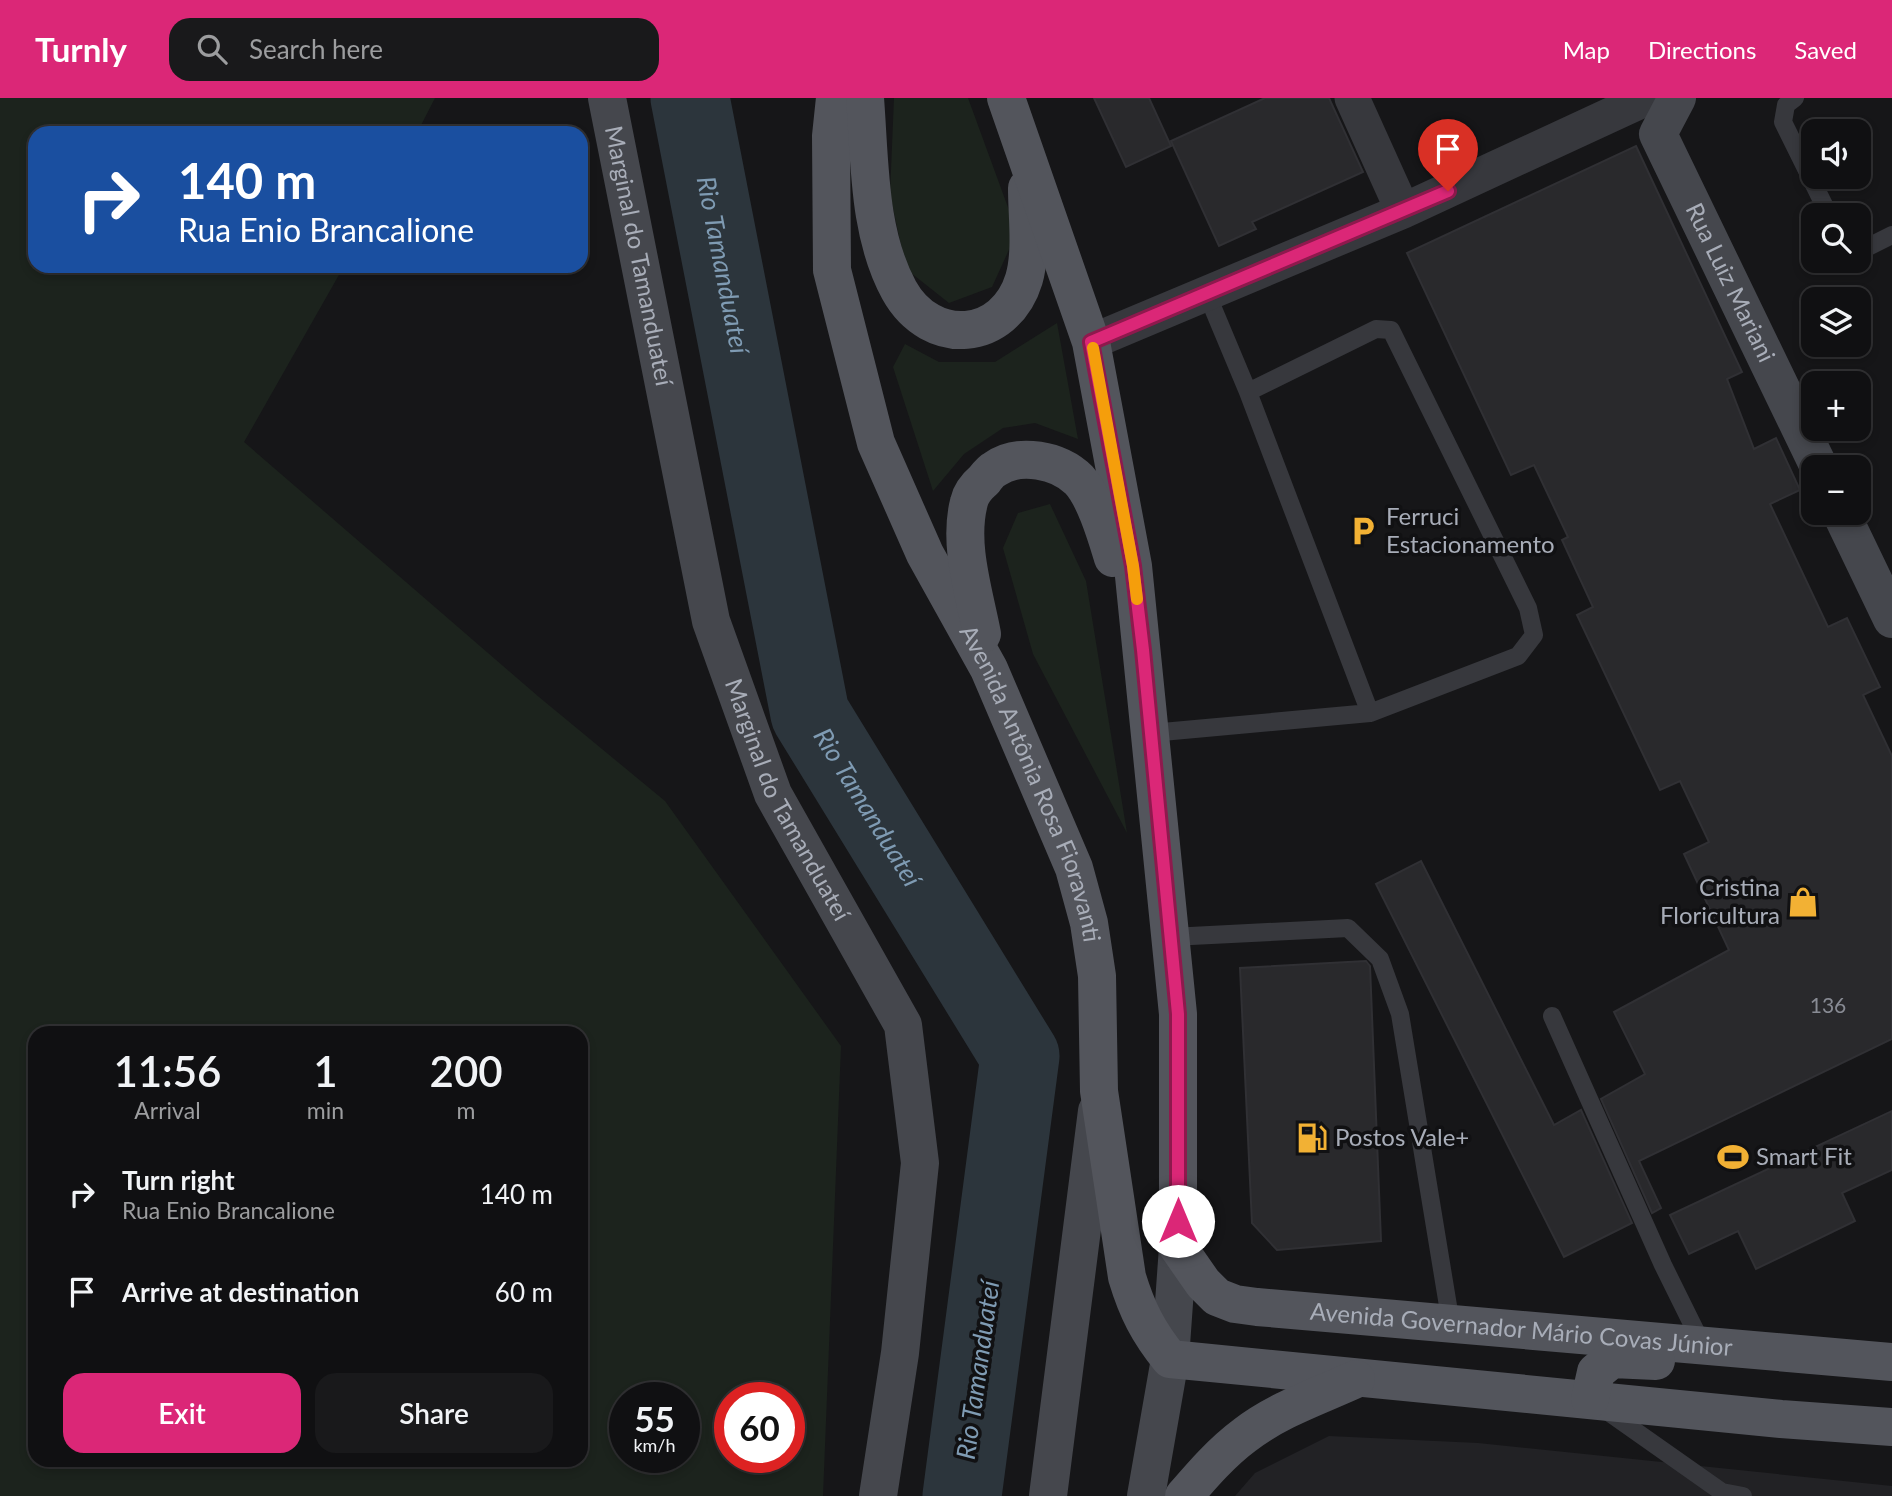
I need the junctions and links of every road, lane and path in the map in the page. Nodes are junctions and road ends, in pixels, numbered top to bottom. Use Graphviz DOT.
graph roads {
  1 [pos="607,98"];
  2 [pos="835,98"];
  3 [pos="864,98"];
  4 [pos="1006,98"];
  5 [pos="1352,98"];
  6 [pos="1647,98"];
  7 [pos="1676,98"];
  8 [pos="1795,98"];
  9 [pos="1583,128"];
  10 [pos="1658,134"];
  11 [pos="1027,162"];
  12 [pos="1823,203"];
  13 [pos="1404,211"];
  14 [pos="1892,235"];
  15 [pos="1871,246"];
  16 [pos="1207,294"];
  17 [pos="1091,342"];
  18 [pos="1248,392"];
  19 [pos="1813,455"];
  20 [pos="1847,525"];
  21 [pos="1892,619"];
  22 [pos="1143,650"];
  23 [pos="989,669"];
  24 [pos="1370,713"];
  25 [pos="1151,733"];
  26 [pos="1171,937"];
  27 [pos="1552,1016"];
  28 [pos="1099,1091"];
  29 [pos="1178,1247"];
  30 [pos="1451,1324"];
  31 [pos="1703,1346"];
  32 [pos="1170,1359"];
  33 [pos="1885,1362"];
  34 [pos="1359,1378"];
  35 [pos="1590,1399"];
  36 [pos="1892,1427"];
  37 [pos="878,1496"];
  38 [pos="1048,1496"];
  39 [pos="1146,1496"];
  40 [pos="1184,1496"];
  41 [pos="1743,1496"];
  1 -- 37 [label="street, Marginal do Tamanduateí"];
  2 -- 23 [label="main road, Avenida Antônia Rosa Fioravanti"];
  3 -- 11 [label="main road"];
  4 -- 11 [label="main road"];
  5 -- 13 [label="street"];
  6 -- 9 [label="street"];
  7 -- 10 [label="street"];
  8 -- 12 [label="lane"];
  9 -- 10 [label="street"];
  9 -- 13 [label="street"];
  10 -- 19 [label="street, Rua Luiz Mariani"];
  11 -- 17 [label="main road"];
  13 -- 16 [label="street"];
  14 -- 15 [label="lane"];
  16 -- 17 [label="street"];
  16 -- 18 [label="lane"];
  17 -- 22 [label="main road"];
  18 -- 24 [label="lane"];
  18 -- 24 [label="lane"];
  20 -- 21 [label="street"];
  22 -- 23 [label="main road"];
  22 -- 25 [label="main road"];
  23 -- 28 [label="main road, Avenida Antônia Rosa Fioravanti"];
  24 -- 25 [label="lane"];
  25 -- 26 [label="main road"];
  26 -- 29 [label="main road"];
  26 -- 30 [label="lane"];
  27 -- 31 [label="lane"];
  28 -- 32 [label="main road"];
  28 -- 38 [label="street, Avenida Antônia Rosa Fioravanti"];
  29 -- 30 [label="main road, Avenida Governador Mário Covas Júnior"];
  29 -- 32 [label="street"];
  30 -- 31 [label="main road, Avenida Governador Mário Covas Júnior"];
  31 -- 33 [label="main road, Avenida Governador Mário Covas Júnior"];
  32 -- 34 [label="main road"];
  32 -- 39 [label="street"];
  33 -- 35 [label="main road"];
  34 -- 35 [label="main road"];
  34 -- 40 [label="main road"];
  35 -- 36 [label="main road"];
  35 -- 41 [label="lane"];
}
